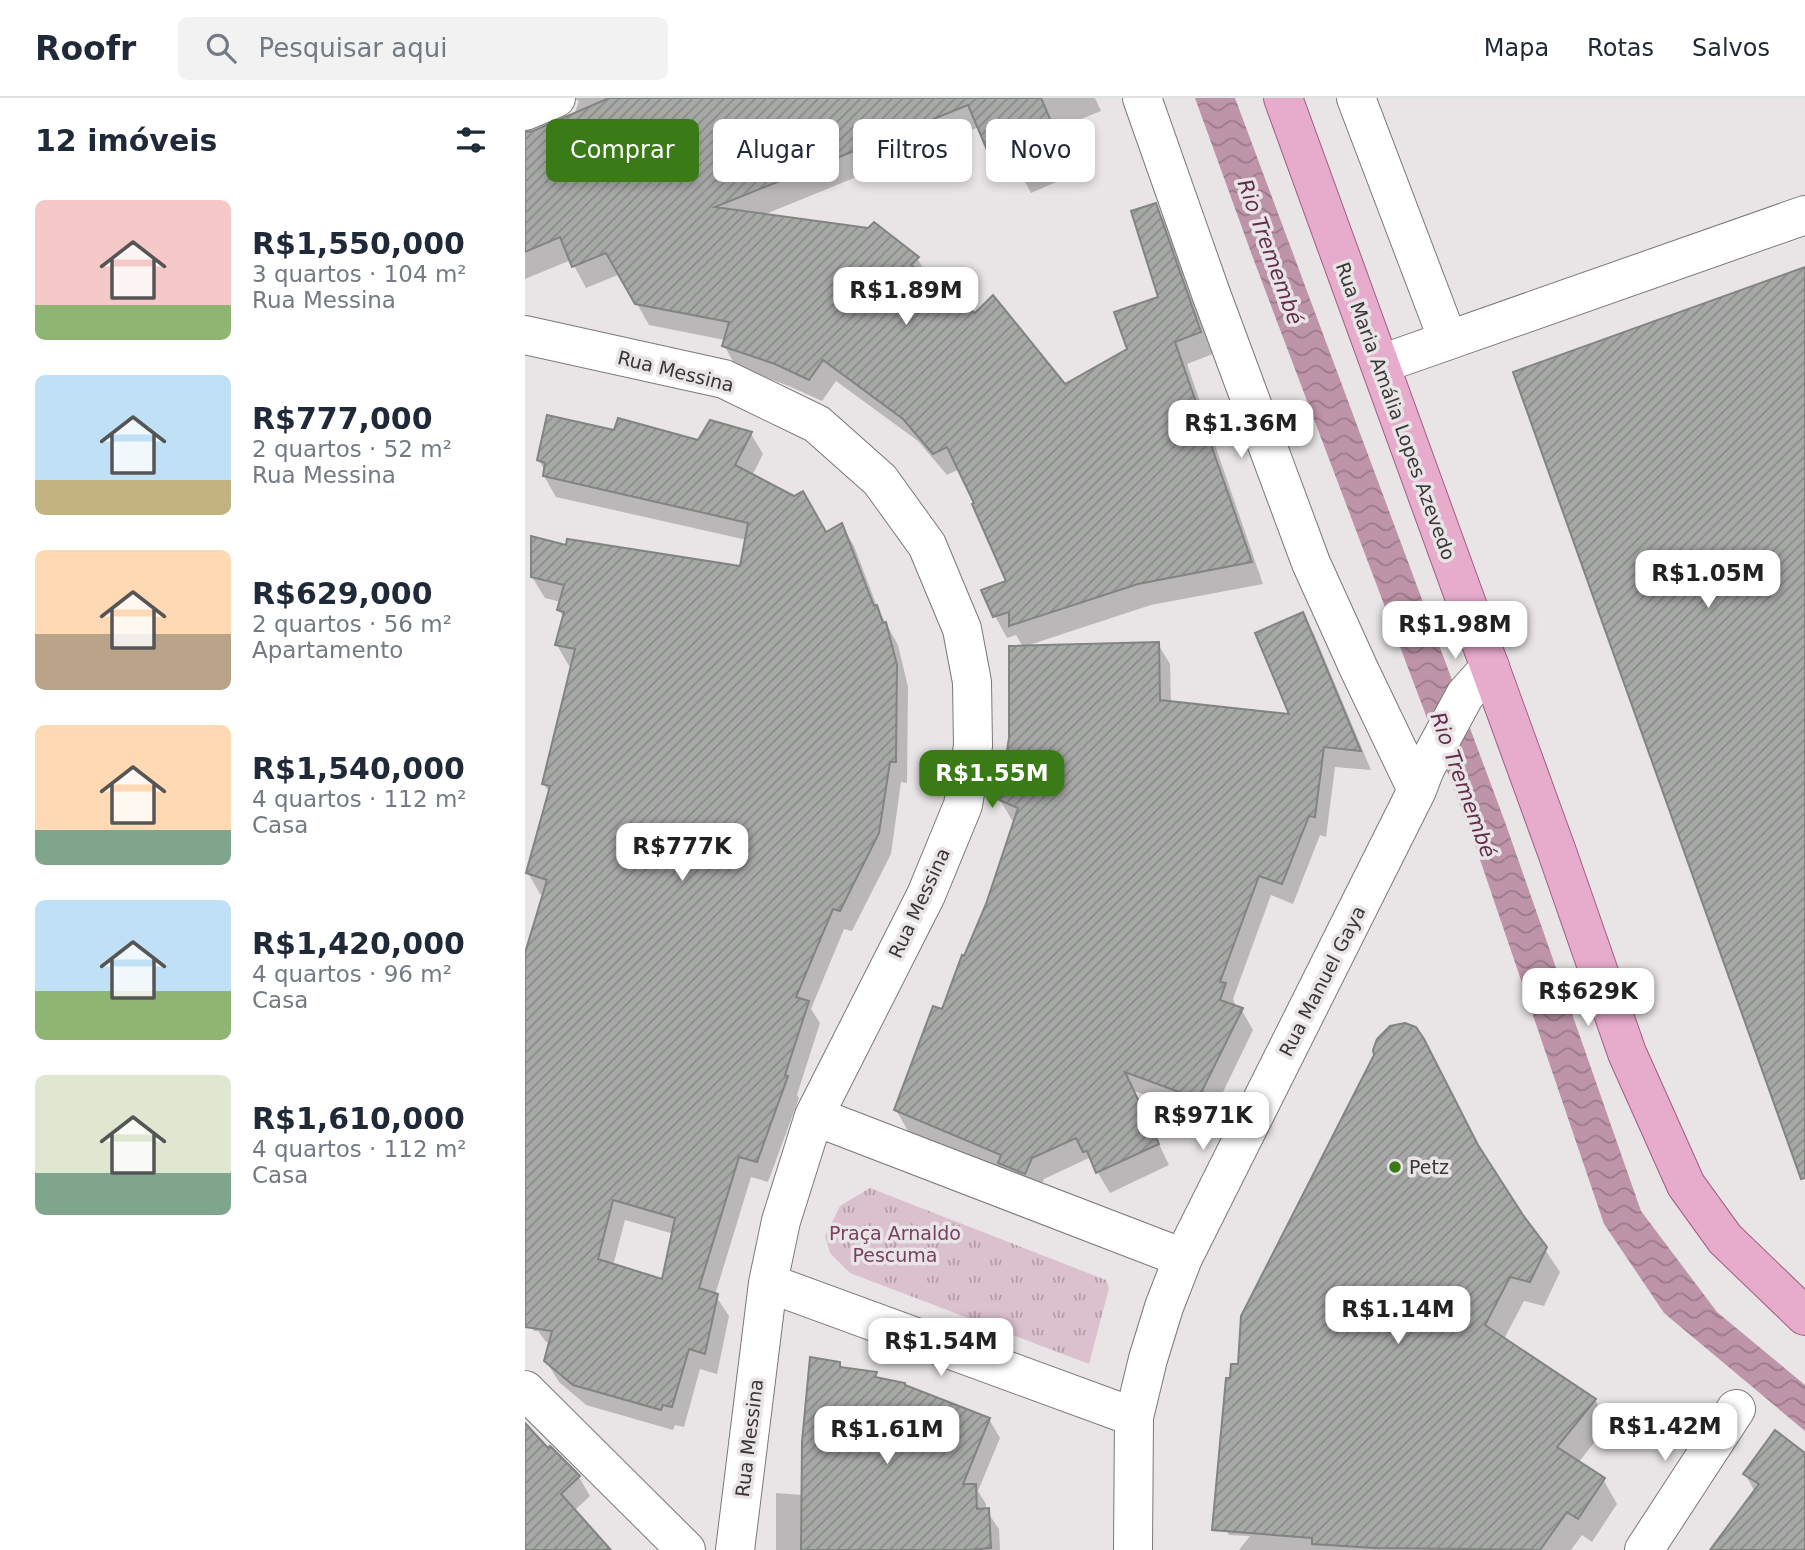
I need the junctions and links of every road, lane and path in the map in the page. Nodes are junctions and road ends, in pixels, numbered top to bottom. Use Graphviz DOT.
graph roads {
  1 [pos="556,98"];
  2 [pos="1142,98"];
  3 [pos="1283,98"];
  4 [pos="1356,98"];
  5 [pos="525,111"];
  6 [pos="1805,215"];
  7 [pos="525,335"];
  8 [pos="1448,340"];
  9 [pos="1381,364"];
  10 [pos="1490,667"];
  11 [pos="1421,779"];
  12 [pos="814,1116"];
  13 [pos="1183,1258"];
  14 [pos="768,1283"];
  15 [pos="1805,1316"];
  16 [pos="525,1390"];
  17 [pos="1736,1409"];
  18 [pos="1134,1417"];
  19 [pos="1141,1549"];
  20 [pos="686,1550"];
  21 [pos="735,1550"];
  22 [pos="1644,1550"];
  1 -- 5 [label="street"];
  2 -- 11 [label="street"];
  3 -- 9 [label="main road, Rua Maria Amália Lopes Azevedo"];
  4 -- 8 [label="street"];
  6 -- 8 [label="street"];
  7 -- 12 [label="street, Rua Messina"];
  8 -- 9 [label="street"];
  9 -- 10 [label="main road, Rua Maria Amália Lopes Azevedo"];
  10 -- 11 [label="street, Rua Manuel Gaya"];
  10 -- 15 [label="main road, Rua Maria Amália Lopes Azevedo"];
  11 -- 13 [label="street, Rua Manuel Gaya"];
  12 -- 13 [label="street"];
  12 -- 14 [label="street, Rua Messina"];
  13 -- 18 [label="street, Rua Manuel Gaya"];
  14 -- 18 [label="street"];
  14 -- 21 [label="street, Rua Messina"];
  16 -- 20 [label="street"];
  17 -- 22 [label="street"];
  18 -- 19 [label="street, Rua Manuel Gaya"];
}
